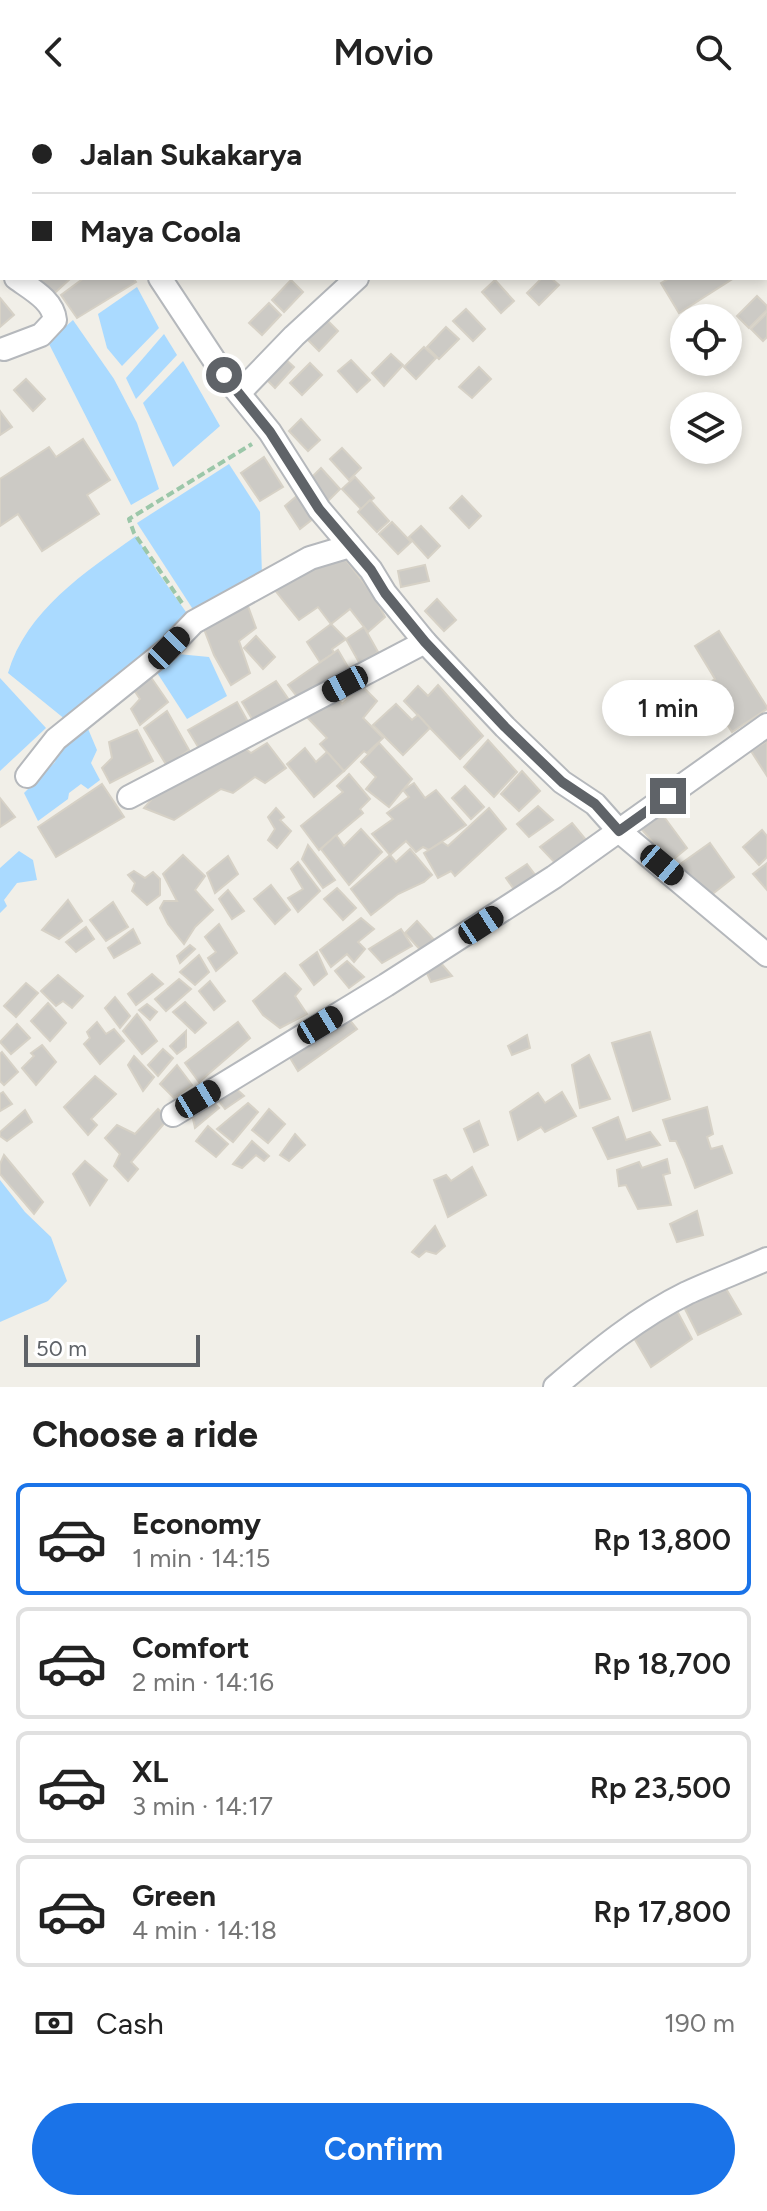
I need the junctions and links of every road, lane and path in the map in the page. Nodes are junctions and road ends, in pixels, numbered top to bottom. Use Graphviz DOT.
graph roads {
  1 [pos="19,280"];
  2 [pos="161,280"];
  3 [pos="355,280"];
  4 [pos="4,349"];
  5 [pos="239,393"];
  6 [pos="270,432"];
  7 [pos="350,546"];
  8 [pos="194,622"];
  9 [pos="425,642"];
  10 [pos="767,725"];
  11 [pos="27,776"];
  12 [pos="129,797"];
  13 [pos="619,831"];
  14 [pos="767,955"];
  15 [pos="173,1115"];
  16 [pos="767,1259"];
  17 [pos="555,1387"];
  1 -- 4 [label="street"];
  2 -- 5 [label="street"];
  3 -- 5 [label="street"];
  5 -- 6 [label="street"];
  6 -- 7 [label="street"];
  6 -- 8 [label="path"];
  7 -- 8 [label="street"];
  7 -- 9 [label="street"];
  8 -- 11 [label="street"];
  9 -- 12 [label="street"];
  9 -- 13 [label="street"];
  10 -- 13 [label="street"];
  13 -- 14 [label="street"];
  13 -- 15 [label="street"];
  16 -- 17 [label="street"];
}
